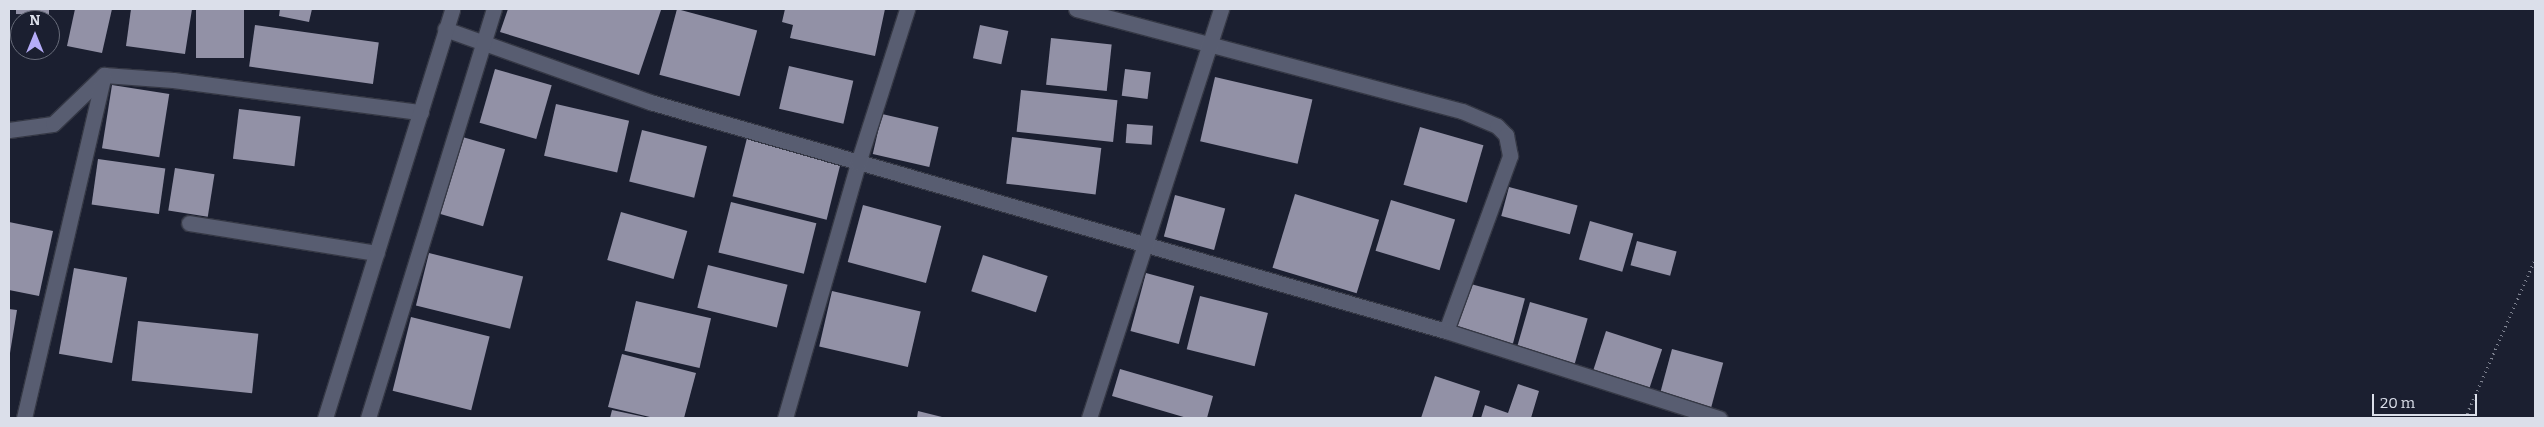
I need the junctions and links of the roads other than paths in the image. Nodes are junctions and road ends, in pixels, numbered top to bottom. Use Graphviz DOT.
graph roads {
  1 [pos="452,9"];
  2 [pos="494,9"];
  3 [pos="907,9"];
  4 [pos="1076,9"];
  5 [pos="1220,9"];
  6 [pos="445,29"];
  7 [pos="484,43"];
  8 [pos="1212,43"];
  9 [pos="104,75"];
  10 [pos="421,112"];
  11 [pos="9,130"];
  12 [pos="858,163"];
  13 [pos="189,223"];
  14 [pos="1148,243"];
  15 [pos="377,253"];
  16 [pos="1446,331"];
  17 [pos="24,418"];
  18 [pos="326,418"];
  19 [pos="368,418"];
  20 [pos="785,418"];
  21 [pos="1089,418"];
  22 [pos="1719,418"];
  1 -- 6 [label="street"];
  2 -- 7 [label="street"];
  3 -- 12 [label="street"];
  4 -- 8 [label="street"];
  5 -- 8 [label="street"];
  6 -- 7 [label="street"];
  6 -- 10 [label="street"];
  7 -- 12 [label="street"];
  7 -- 19 [label="street"];
  8 -- 14 [label="street"];
  8 -- 16 [label="street"];
  9 -- 10 [label="street"];
  9 -- 11 [label="street"];
  9 -- 17 [label="street"];
  10 -- 15 [label="street"];
  12 -- 14 [label="street"];
  12 -- 20 [label="street"];
  13 -- 15 [label="street"];
  14 -- 16 [label="street"];
  14 -- 21 [label="street"];
  15 -- 18 [label="street"];
  16 -- 22 [label="street"];
}
